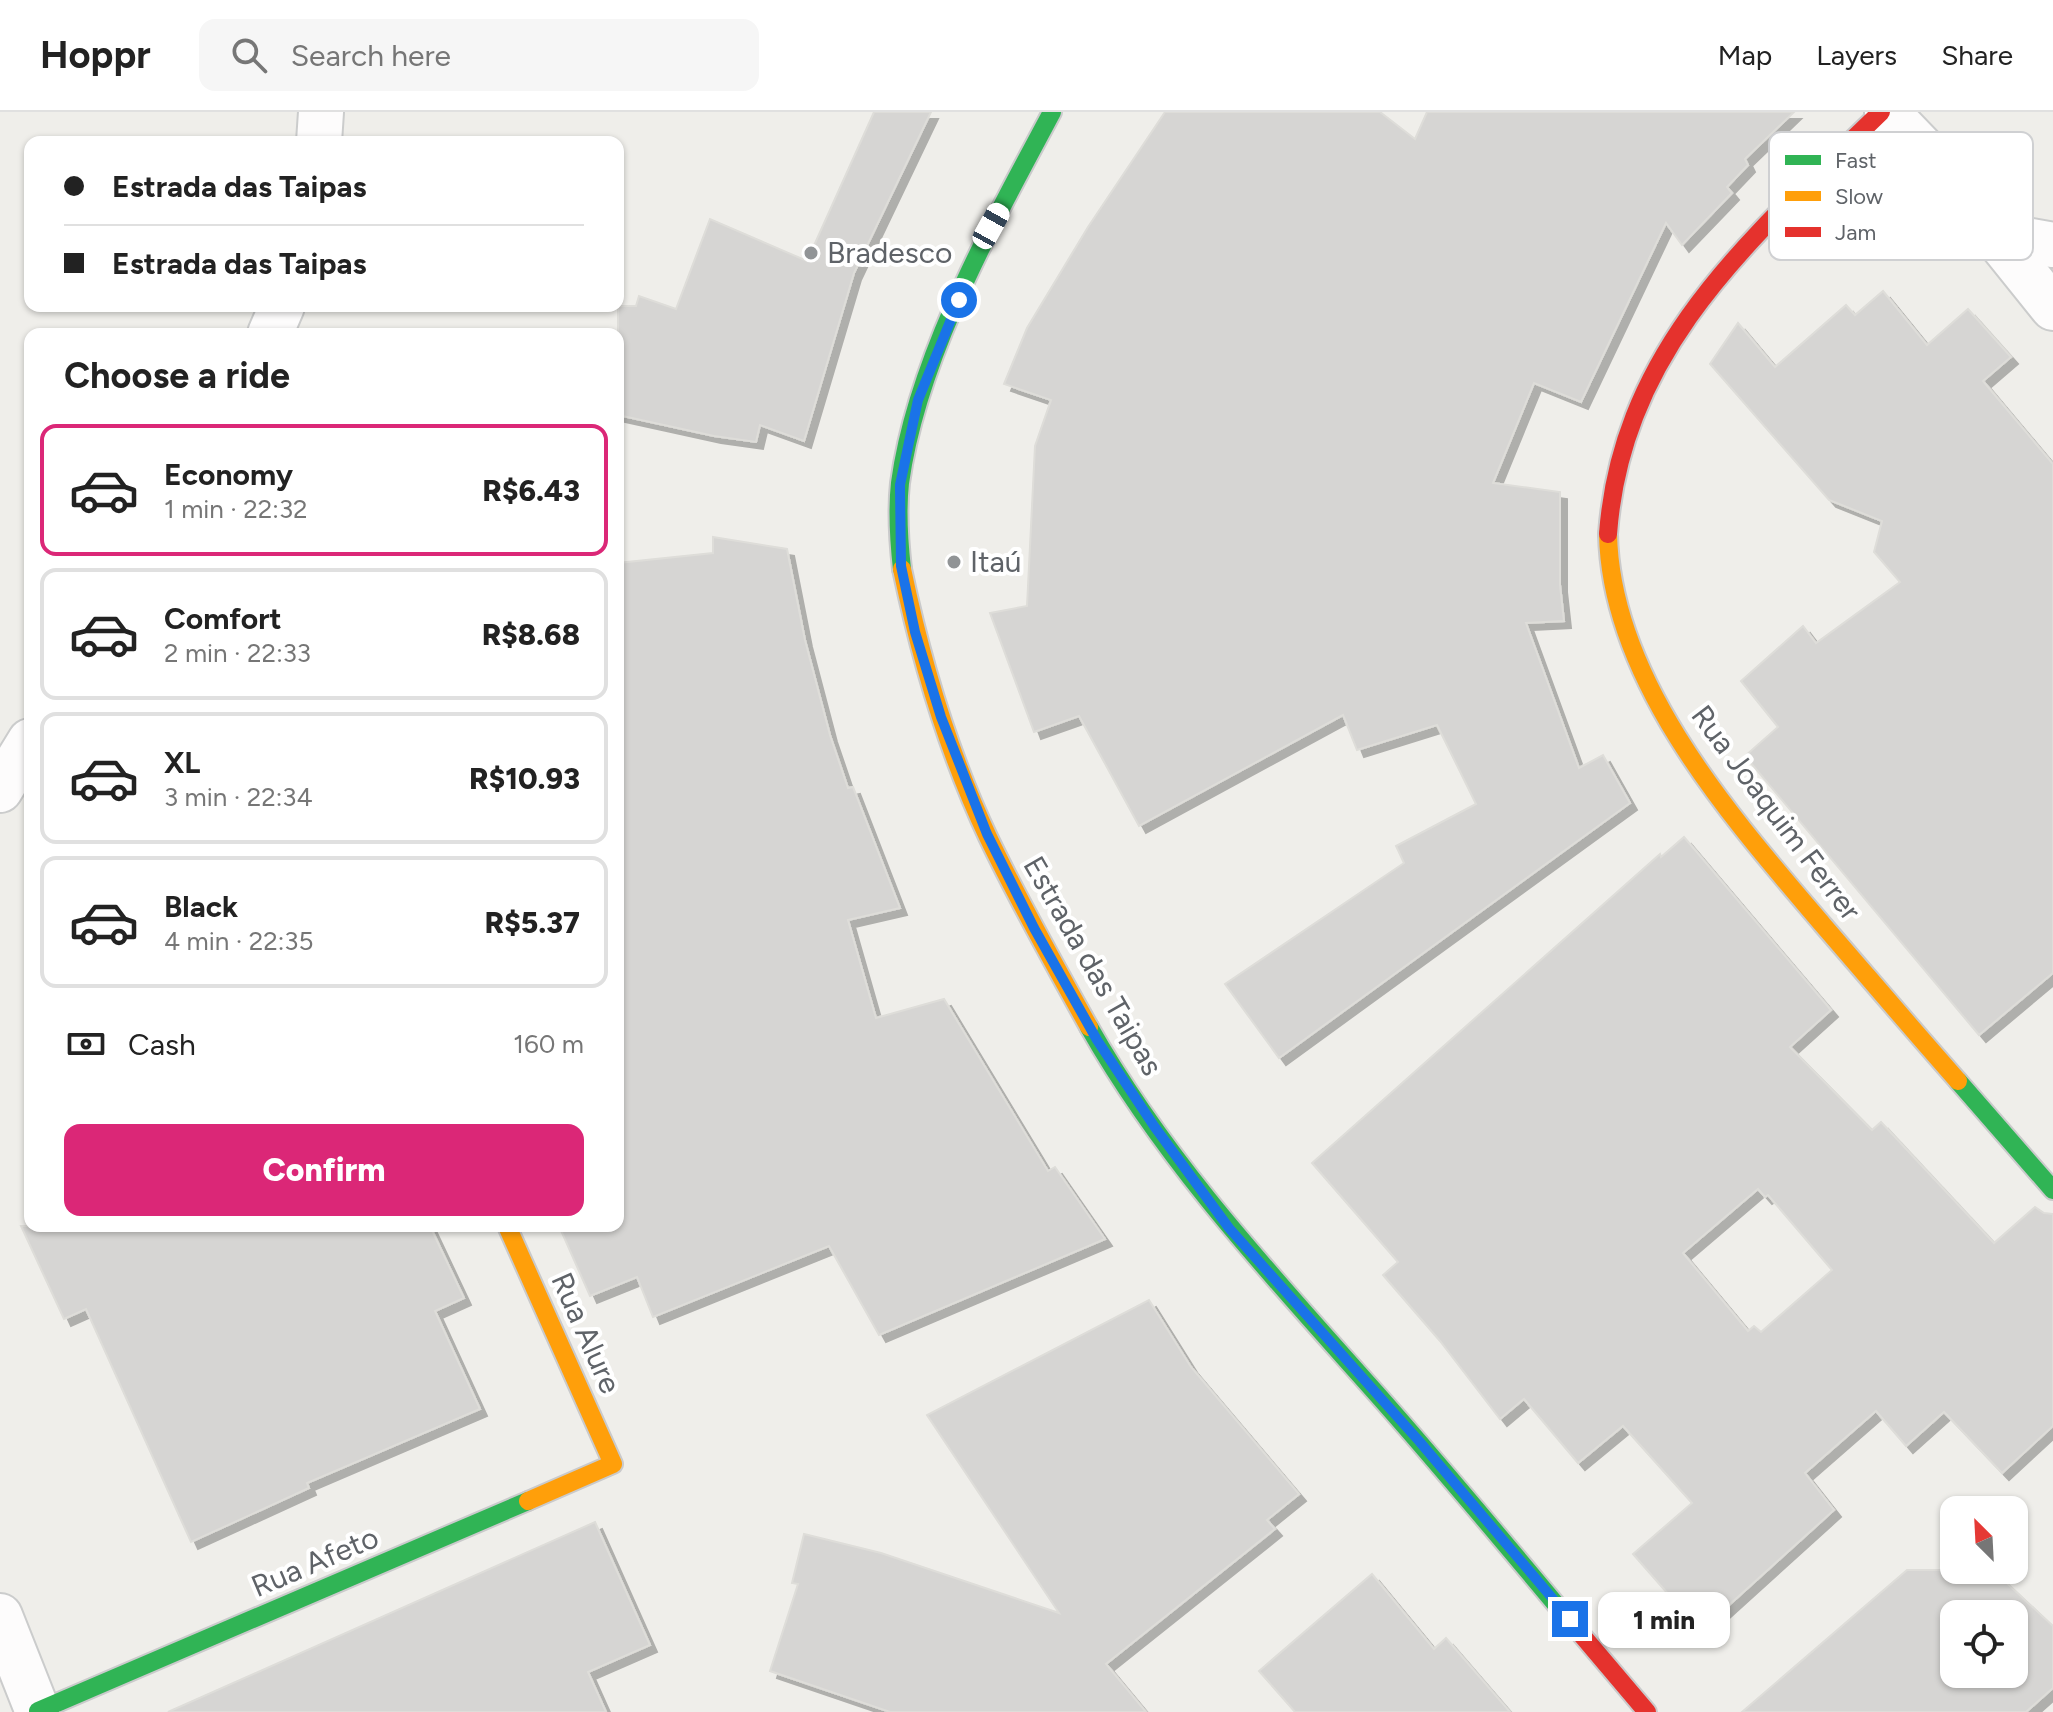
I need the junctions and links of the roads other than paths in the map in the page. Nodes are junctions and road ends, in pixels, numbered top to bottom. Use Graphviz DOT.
graph roads {
  1 [pos="321,112"];
  2 [pos="1052,112"];
  3 [pos="1884,112"];
  4 [pos="1863,132"];
  5 [pos="1904,132"];
  6 [pos="319,136"];
  7 [pos="1769,224"];
  8 [pos="2033,241"];
  9 [pos="2053,245"];
  10 [pos="2015,260"];
  11 [pos="2053,308"];
  12 [pos="24,751"];
  13 [pos="0,790"];
  14 [pos="2053,1190"];
  15 [pos="510,1232"];
  16 [pos="613,1464"];
  17 [pos="0,1616"];
  18 [pos="38,1711"];
  19 [pos="1647,1712"];
  1 -- 6 [label="street"];
  2 -- 19 [label="street, Estrada das Taipas"];
  3 -- 4 [label="street, Rua Joaquim Ferrer"];
  3 -- 5 [label="street"];
  7 -- 14 [label="street, Rua Joaquim Ferrer"];
  8 -- 9 [label="street"];
  10 -- 11 [label="street"];
  12 -- 13 [label="street"];
  15 -- 16 [label="street, Rua Alure"];
  16 -- 18 [label="street, Rua Afeto"];
  17 -- 18 [label="street"];
}
